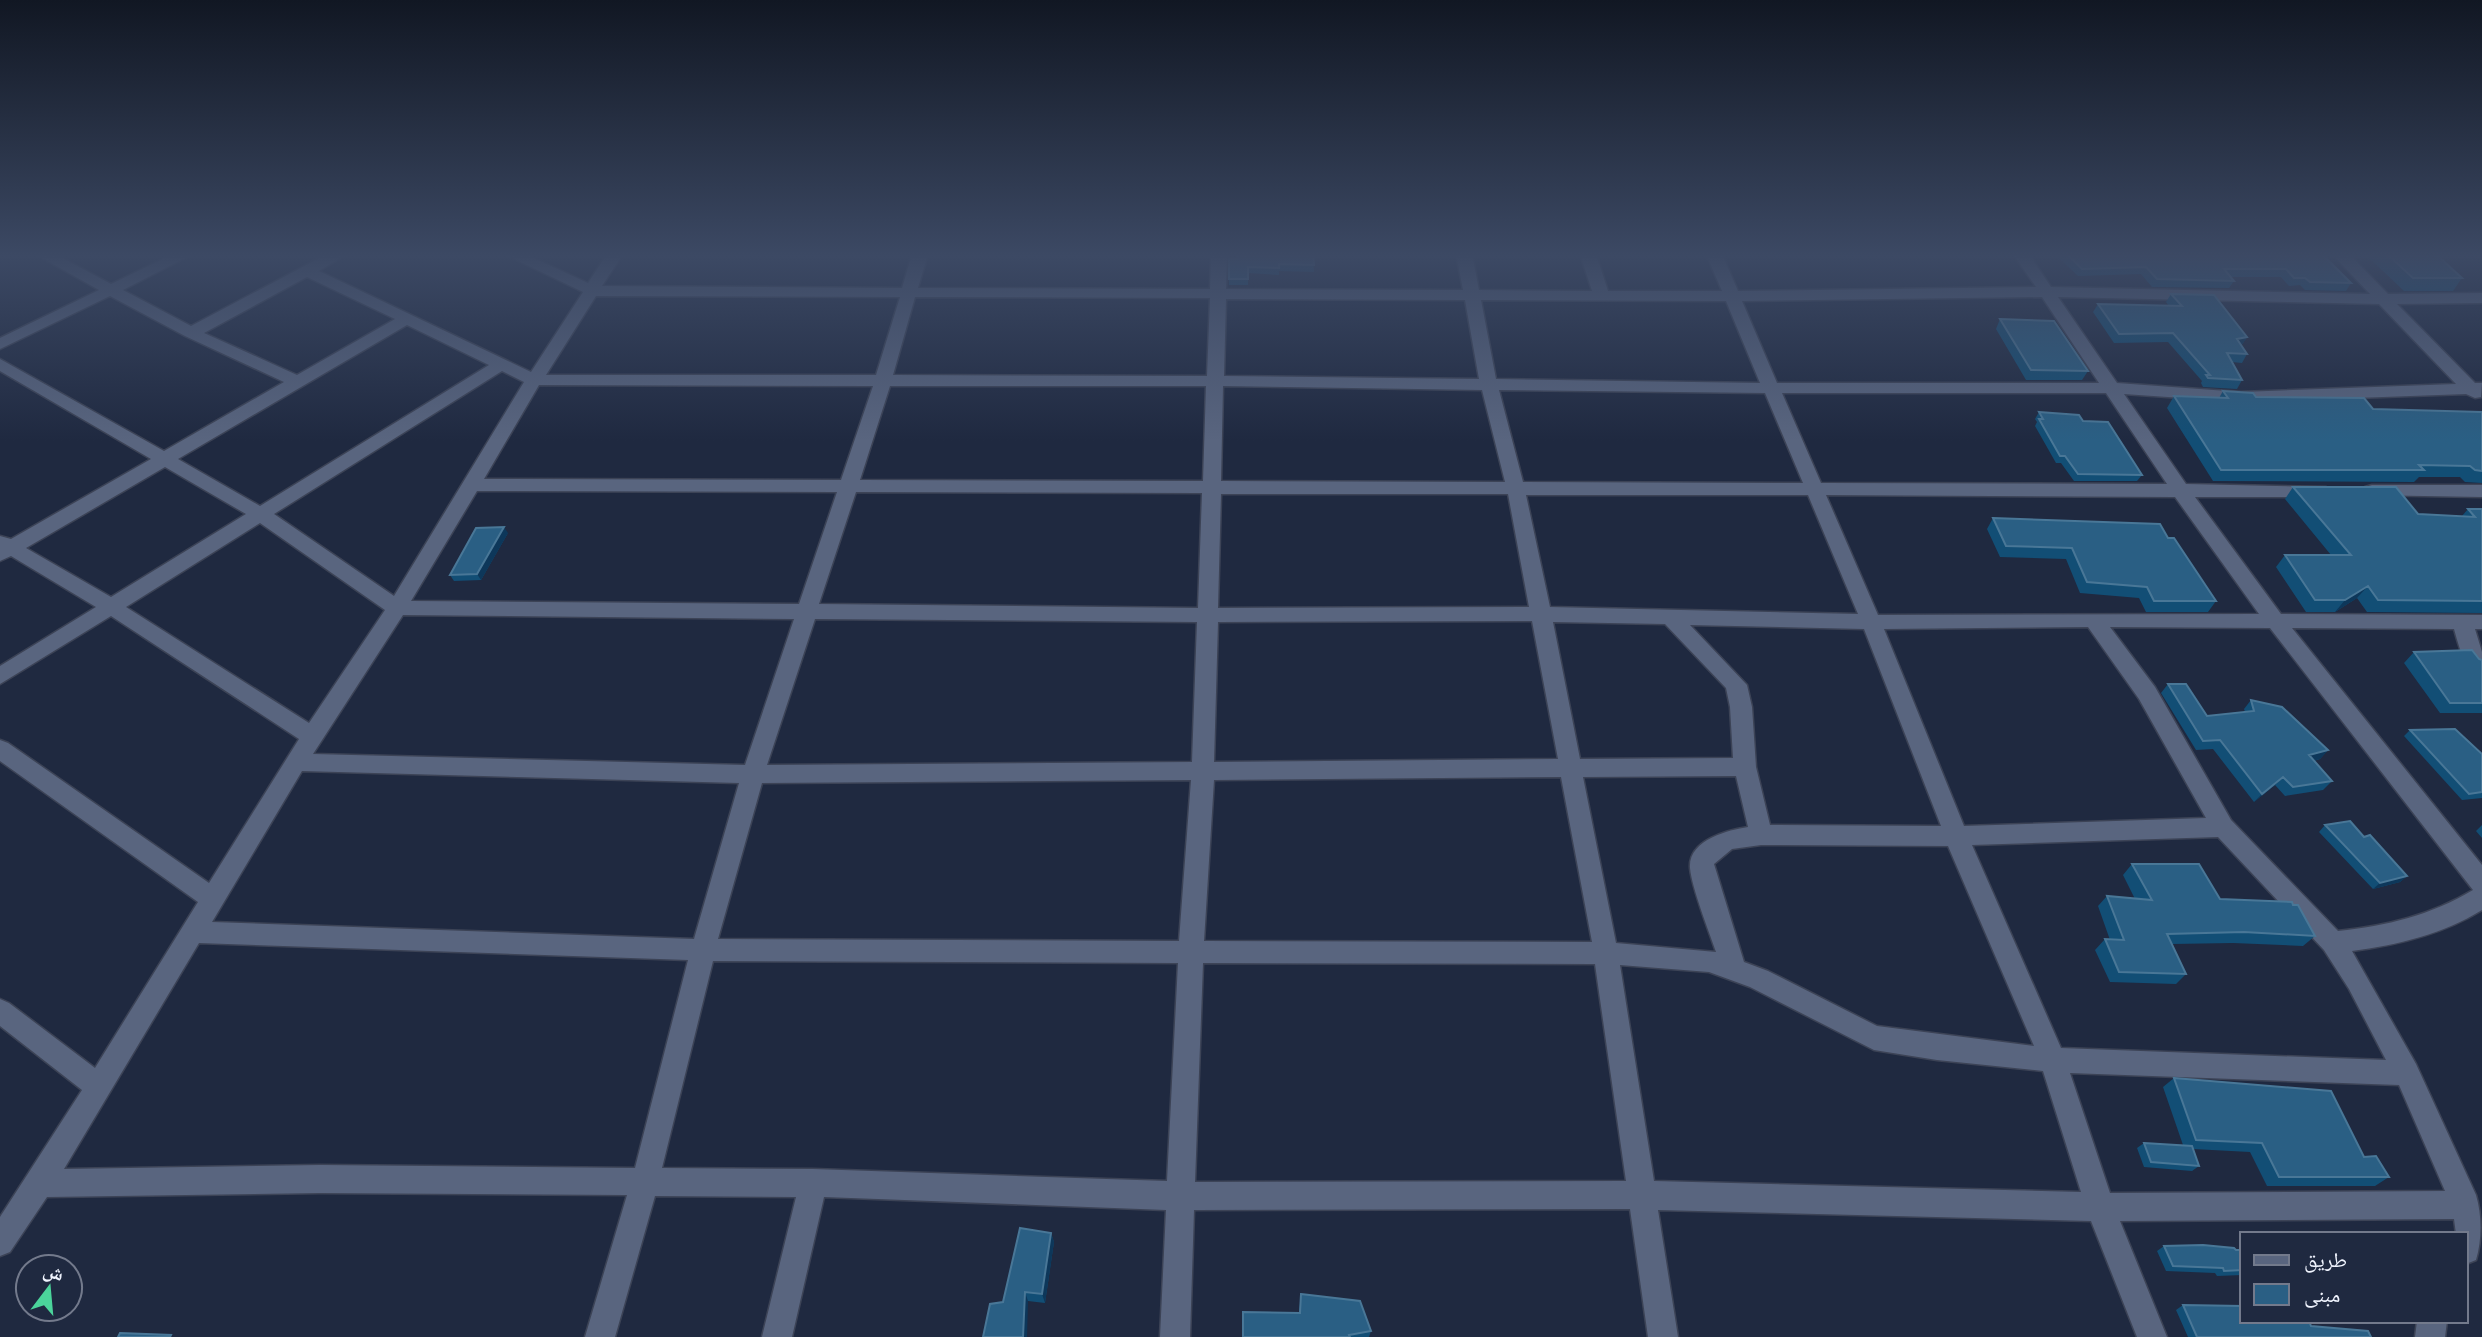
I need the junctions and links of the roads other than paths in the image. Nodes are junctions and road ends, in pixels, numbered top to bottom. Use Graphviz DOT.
graph roads {
  1 [pos="57,316"];
  2 [pos="159,316"];
  3 [pos="222,316"];
  4 [pos="398,316"];
  5 [pos="576,316"];
  6 [pos="900,316"];
  7 [pos="1217,316"];
  8 [pos="1476,316"];
  9 [pos="1740,316"];
  10 [pos="2064,316"];
  11 [pos="2401,316"];
  12 [pos="405,320"];
  13 [pos="191,333"];
  14 [pos="0,344"];
  15 [pos="503,363"];
  16 [pos="0,365"];
  17 [pos="534,380"];
  18 [pos="1214,381"];
  19 [pos="297,382"];
  20 [pos="883,382"];
  21 [pos="1489,385"];
  22 [pos="1770,388"];
  23 [pos="2112,388"];
  24 [pos="2476,388"];
  25 [pos="2482,401"];
  26 [pos="164,459"];
  27 [pos="471,485"];
  28 [pos="848,487"];
  29 [pos="1213,488"];
  30 [pos="1516,491"];
  31 [pos="1814,491"];
  32 [pos="2181,491"];
  33 [pos="2331,491"];
  34 [pos="2359,491"];
  35 [pos="2482,491"];
  36 [pos="260,514"];
  37 [pos="4,548"];
  38 [pos="110,606"];
  39 [pos="397,608"];
  40 [pos="807,610"];
  41 [pos="1541,614"];
  42 [pos="1209,615"];
  43 [pos="1669,616"];
  44 [pos="2094,620"];
  45 [pos="1871,622"];
  46 [pos="2276,622"];
  47 [pos="2472,622"];
  48 [pos="2482,666"];
  49 [pos="0,676"];
  50 [pos="312,736"];
  51 [pos="0,749"];
  52 [pos="296,762"];
  53 [pos="1745,767"];
  54 [pos="1570,768"];
  55 [pos="1203,772"];
  56 [pos="753,774"];
  57 [pos="2223,827"];
  58 [pos="1761,835"];
  59 [pos="1956,836"];
  60 [pos="2482,883"];
  61 [pos="2482,897"];
  62 [pos="213,899"];
  63 [pos="192,932"];
  64 [pos="2333,942"];
  65 [pos="703,950"];
  66 [pos="1191,950"];
  67 [pos="1606,953"];
  68 [pos="1733,968"];
  69 [pos="0,1011"];
  70 [pos="2053,1060"];
  71 [pos="2407,1073"];
  72 [pos="98,1086"];
  73 [pos="645,1182"];
  74 [pos="40,1183"];
  75 [pos="813,1183"];
  76 [pos="1641,1195"];
  77 [pos="1181,1196"];
  78 [pos="2466,1205"];
  79 [pos="2100,1207"];
  80 [pos="4,1230"];
  81 [pos="2468,1247"];
  82 [pos="600,1337"];
  83 [pos="777,1337"];
  84 [pos="1175,1337"];
  85 [pos="1664,1337"];
  86 [pos="2152,1337"];
  1 -- 14 [label="street"];
  2 -- 13 [label="street"];
  3 -- 13 [label="street"];
  4 -- 12 [label="street"];
  5 -- 17 [label="street"];
  6 -- 20 [label="street"];
  7 -- 18 [label="street"];
  8 -- 21 [label="street"];
  9 -- 22 [label="street"];
  10 -- 23 [label="street"];
  11 -- 24 [label="street"];
  12 -- 15 [label="street"];
  12 -- 19 [label="street"];
  13 -- 19 [label="street"];
  15 -- 17 [label="street"];
  15 -- 36 [label="street"];
  16 -- 26 [label="street"];
  17 -- 20 [label="street"];
  17 -- 27 [label="street"];
  18 -- 20 [label="street"];
  18 -- 21 [label="street"];
  18 -- 29 [label="street"];
  19 -- 26 [label="street"];
  20 -- 28 [label="street"];
  21 -- 22 [label="street"];
  21 -- 30 [label="street"];
  22 -- 23 [label="street"];
  22 -- 31 [label="street"];
  23 -- 24 [label="street"];
  23 -- 32 [label="street"];
  24 -- 25 [label="street"];
  26 -- 36 [label="street"];
  26 -- 37 [label="street"];
  27 -- 28 [label="street"];
  27 -- 39 [label="street"];
  28 -- 29 [label="street"];
  28 -- 40 [label="street"];
  29 -- 30 [label="street"];
  29 -- 42 [label="street"];
  30 -- 31 [label="street"];
  30 -- 41 [label="street"];
  31 -- 32 [label="street"];
  31 -- 45 [label="street"];
  32 -- 33 [label="street"];
  32 -- 46 [label="street"];
  34 -- 35 [label="street"];
  36 -- 38 [label="street"];
  36 -- 39 [label="street"];
  37 -- 38 [label="street"];
  38 -- 49 [label="street"];
  38 -- 50 [label="street"];
  39 -- 40 [label="street"];
  39 -- 50 [label="street"];
  40 -- 42 [label="street"];
  40 -- 56 [label="street"];
  41 -- 42 [label="street"];
  41 -- 43 [label="street"];
  41 -- 54 [label="street"];
  42 -- 55 [label="street"];
  43 -- 45 [label="street"];
  43 -- 53 [label="street"];
  44 -- 45 [label="street"];
  44 -- 46 [label="street"];
  44 -- 57 [label="street"];
  45 -- 59 [label="street"];
  46 -- 47 [label="street"];
  46 -- 60 [label="street"];
  47 -- 48 [label="street"];
  50 -- 52 [label="street"];
  51 -- 62 [label="street"];
  52 -- 56 [label="street"];
  52 -- 62 [label="street"];
  53 -- 54 [label="street"];
  53 -- 58 [label="street"];
  54 -- 55 [label="street"];
  54 -- 67 [label="street"];
  55 -- 56 [label="street"];
  55 -- 66 [label="street"];
  56 -- 65 [label="street"];
  57 -- 59 [label="street"];
  57 -- 64 [label="street"];
  58 -- 59 [label="street"];
  58 -- 68 [label="street"];
  59 -- 70 [label="street"];
  61 -- 64 [label="street"];
  62 -- 63 [label="street"];
  63 -- 65 [label="street"];
  63 -- 72 [label="street"];
  64 -- 71 [label="street"];
  65 -- 66 [label="street"];
  65 -- 73 [label="street"];
  66 -- 67 [label="street"];
  66 -- 77 [label="street"];
  67 -- 68 [label="street"];
  67 -- 76 [label="street"];
  68 -- 70 [label="street"];
  69 -- 72 [label="street"];
  70 -- 71 [label="street"];
  70 -- 79 [label="street"];
  71 -- 78 [label="street"];
  72 -- 74 [label="street"];
  73 -- 74 [label="street"];
  73 -- 75 [label="street"];
  73 -- 82 [label="street"];
  74 -- 80 [label="street"];
  75 -- 77 [label="street"];
  75 -- 83 [label="street"];
  76 -- 77 [label="street"];
  76 -- 79 [label="street"];
  76 -- 85 [label="street"];
  77 -- 84 [label="street"];
  78 -- 79 [label="street"];
  78 -- 81 [label="street"];
  79 -- 86 [label="street"];
}
